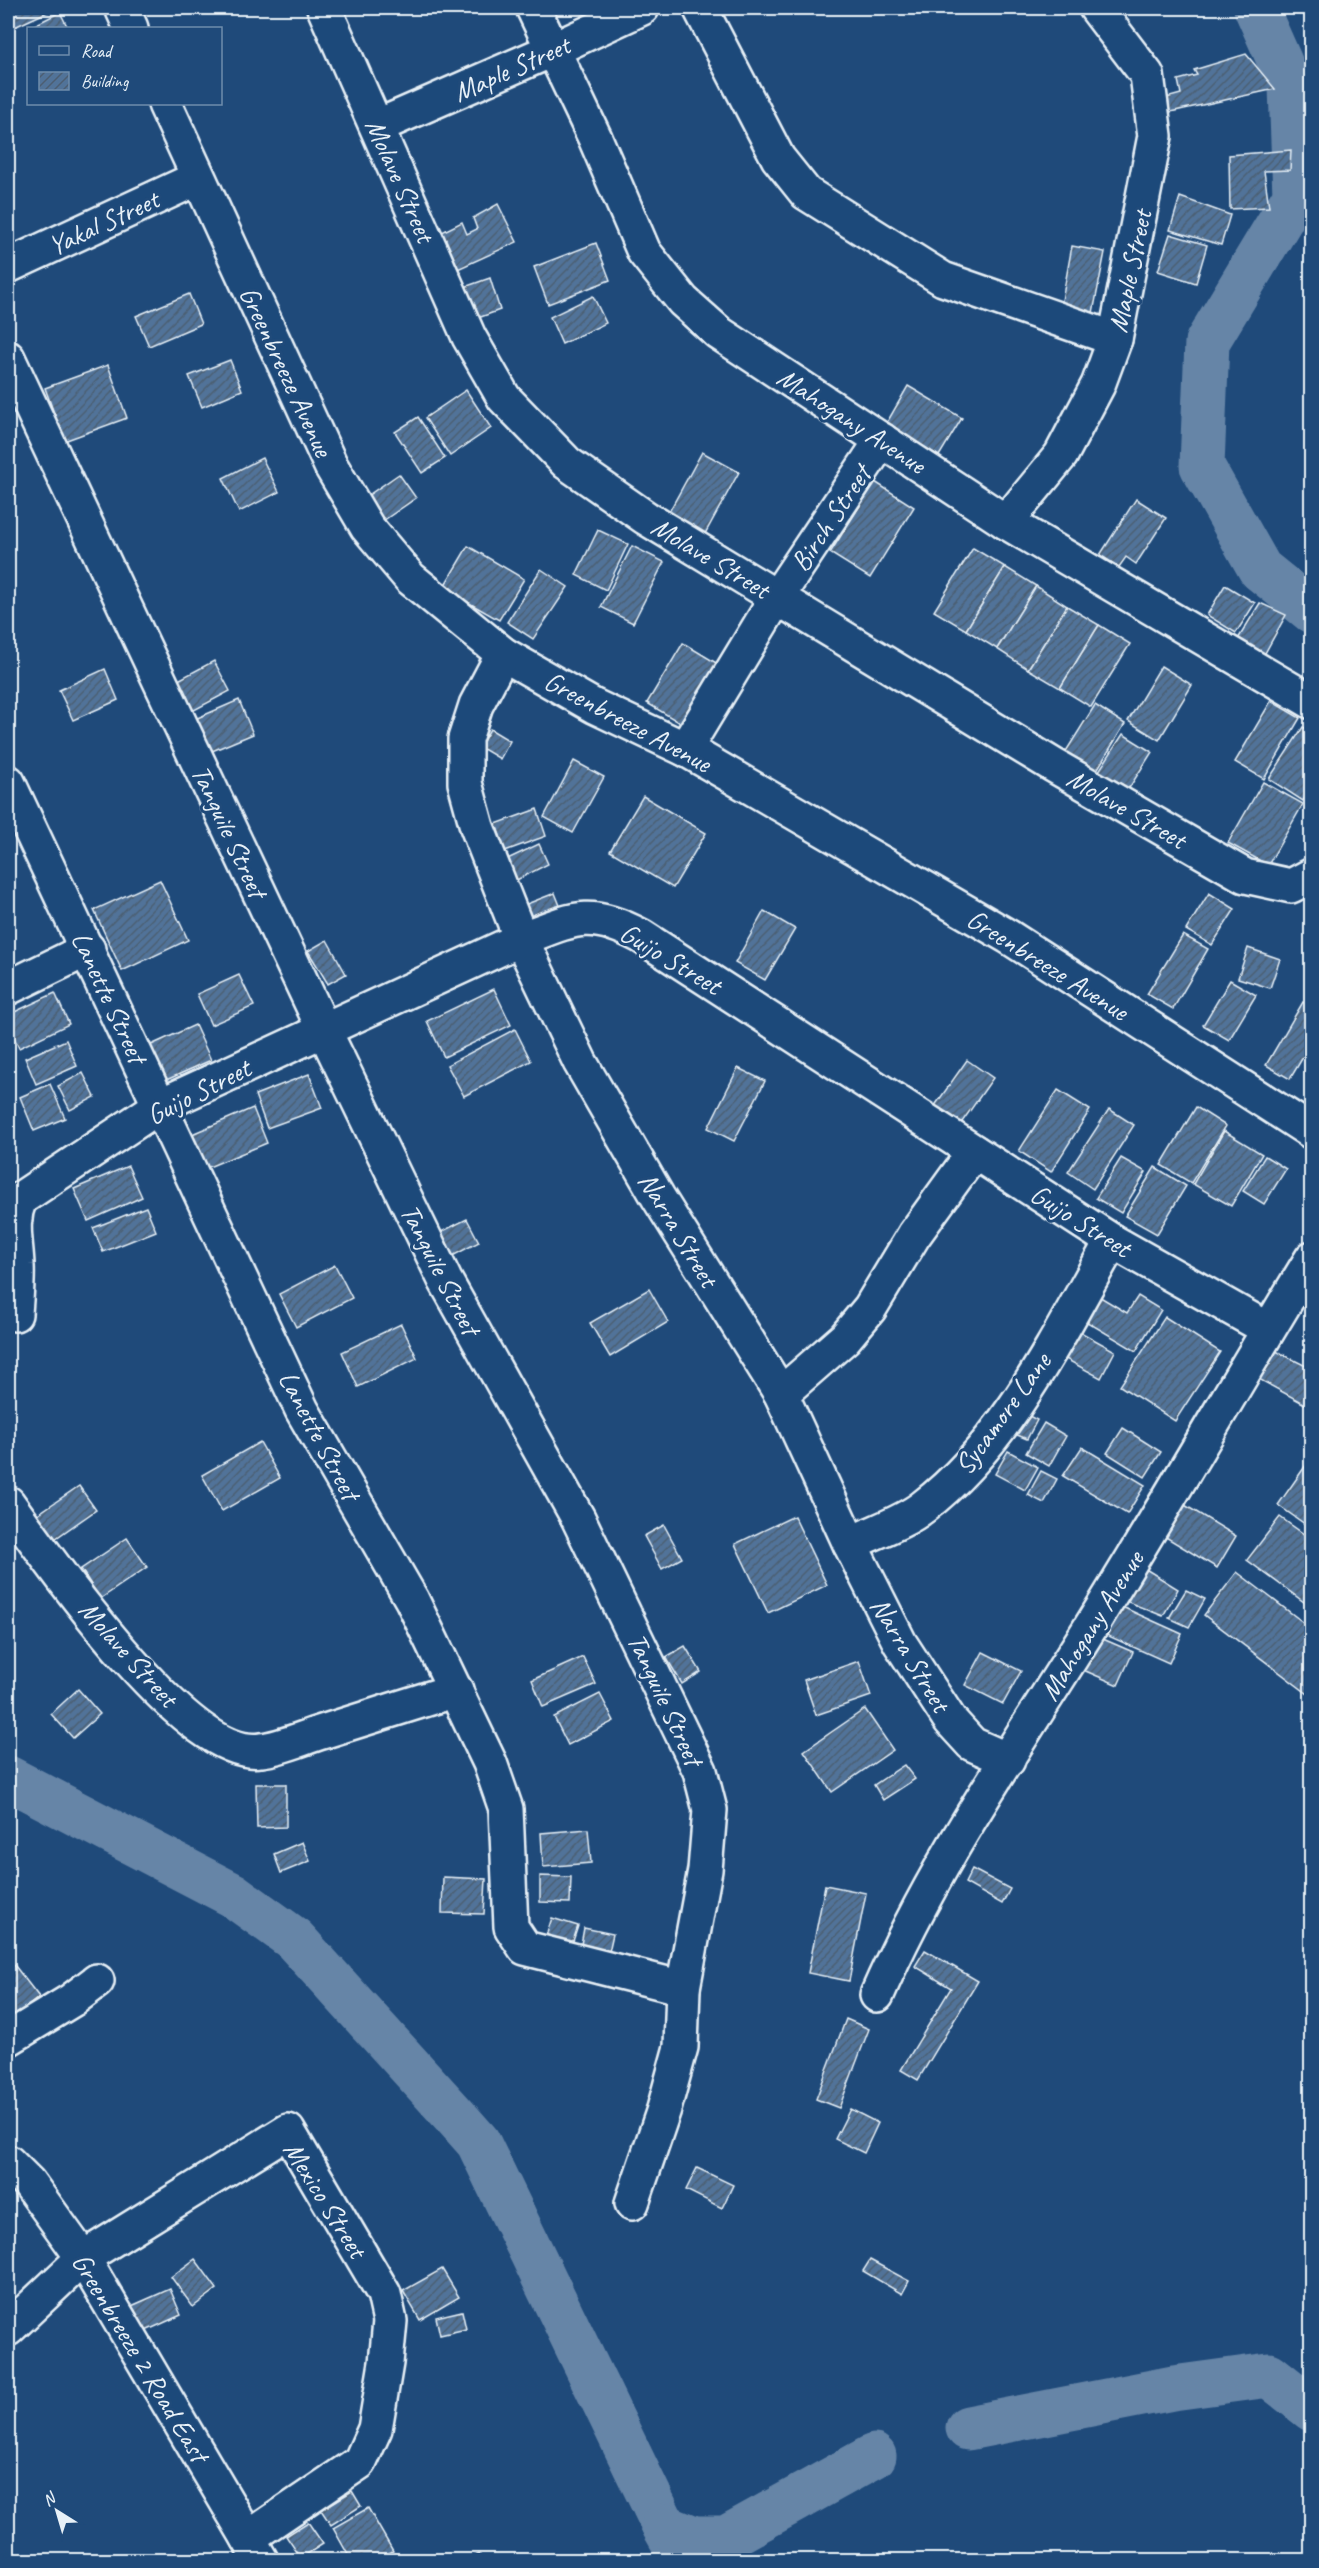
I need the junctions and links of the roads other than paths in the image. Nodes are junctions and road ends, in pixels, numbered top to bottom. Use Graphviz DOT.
graph roads {
  1 [pos="122,8"];
  2 [pos="324,8"];
  3 [pos="533,8"];
  4 [pos="642,8"];
  5 [pos="700,8"];
  6 [pos="1096,8"];
  7 [pos="131,27"];
  8 [pos="552,50"];
  9 [pos="165,105"];
  10 [pos="378,126"];
  11 [pos="198,177"];
  12 [pos="8,266"];
  13 [pos="1115,339"];
  14 [pos="8,358"];
  15 [pos="882,440"];
  16 [pos="1006,522"];
  17 [pos="777,597"];
  18 [pos="503,654"];
  19 [pos="1311,702"];
  20 [pos="684,749"];
  21 [pos="8,782"];
  22 [pos="1311,875"];
  23 [pos="521,939"];
  24 [pos="88,950"];
  25 [pos="8,988"];
  26 [pos="324,1030"];
  27 [pos="161,1105"];
  28 [pos="1311,1132"];
  29 [pos="974,1152"];
  30 [pos="1112,1241"];
  31 [pos="1311,1257"];
  32 [pos="15,1314"];
  33 [pos="1268,1329"];
  34 [pos="781,1394"];
  35 [pos="8,1503"];
  36 [pos="850,1544"];
  37 [pos="456,1690"];
  38 [pos="1008,1760"];
  39 [pos="97,1981"];
  40 [pos="683,1988"];
  41 [pos="877,1995"];
  42 [pos="8,2039"];
  43 [pos="8,2162"];
  44 [pos="632,2203"];
  45 [pos="83,2258"];
  46 [pos="8,2329"];
  47 [pos="255,2549"];
  1 -- 7 [label="street"];
  2 -- 10 [label="street, Molave Street"];
  3 -- 8 [label="street, Mahogany Avenue"];
  4 -- 8 [label="street, Maple Street"];
  5 -- 13 [label="street"];
  6 -- 13 [label="street, Maple Street"];
  8 -- 10 [label="street, Maple Street"];
  8 -- 15 [label="street, Mahogany Avenue"];
  9 -- 11 [label="street, Greenbreeze Avenue"];
  10 -- 17 [label="street, Molave Street"];
  11 -- 12 [label="street, Yakal Street"];
  11 -- 18 [label="street, Greenbreeze Avenue"];
  13 -- 16 [label="street, Maple Street"];
  14 -- 26 [label="street, Tanguile Street"];
  15 -- 16 [label="street, Mahogany Avenue"];
  15 -- 17 [label="street, Birch Street"];
  16 -- 19 [label="street, Mahogany Avenue"];
  17 -- 20 [label="street, Birch Street"];
  17 -- 22 [label="street, Molave Street"];
  18 -- 20 [label="street, Greenbreeze Avenue"];
  18 -- 23 [label="street, Narra Street"];
  20 -- 28 [label="street, Greenbreeze Avenue"];
  21 -- 24 [label="street, Lanette Street"];
  23 -- 26 [label="street, Guijo Street"];
  23 -- 29 [label="street, Guijo Street"];
  23 -- 34 [label="street, Narra Street"];
  24 -- 25 [label="street"];
  24 -- 27 [label="street, Lanette Street"];
  26 -- 27 [label="street, Guijo Street"];
  26 -- 40 [label="street, Tanguile Street"];
  27 -- 32 [label="street, Guijo Street"];
  27 -- 37 [label="street, Lanette Street"];
  29 -- 30 [label="street, Guijo Street"];
  29 -- 34 [label="street"];
  30 -- 33 [label="street, Guijo Street"];
  30 -- 36 [label="street, Sycamore Lane"];
  31 -- 33 [label="street, Mahogany Avenue"];
  33 -- 38 [label="street, Mahogany Avenue"];
  34 -- 36 [label="street, Narra Street"];
  35 -- 37 [label="street, Molave Street"];
  36 -- 38 [label="street, Narra Street"];
  37 -- 40 [label="street, Lanette Street"];
  38 -- 41 [label="street, Mahogany Avenue"];
  39 -- 42 [label="street"];
  40 -- 44 [label="street, Tanguile Street"];
  43 -- 45 [label="street, Greenbreeze 2 Road East"];
  45 -- 46 [label="street, Mexico Street"];
  45 -- 47 [label="street, Greenbreeze 2 Road East"];
  45 -- 47 [label="street, Mexico Street"];
}
